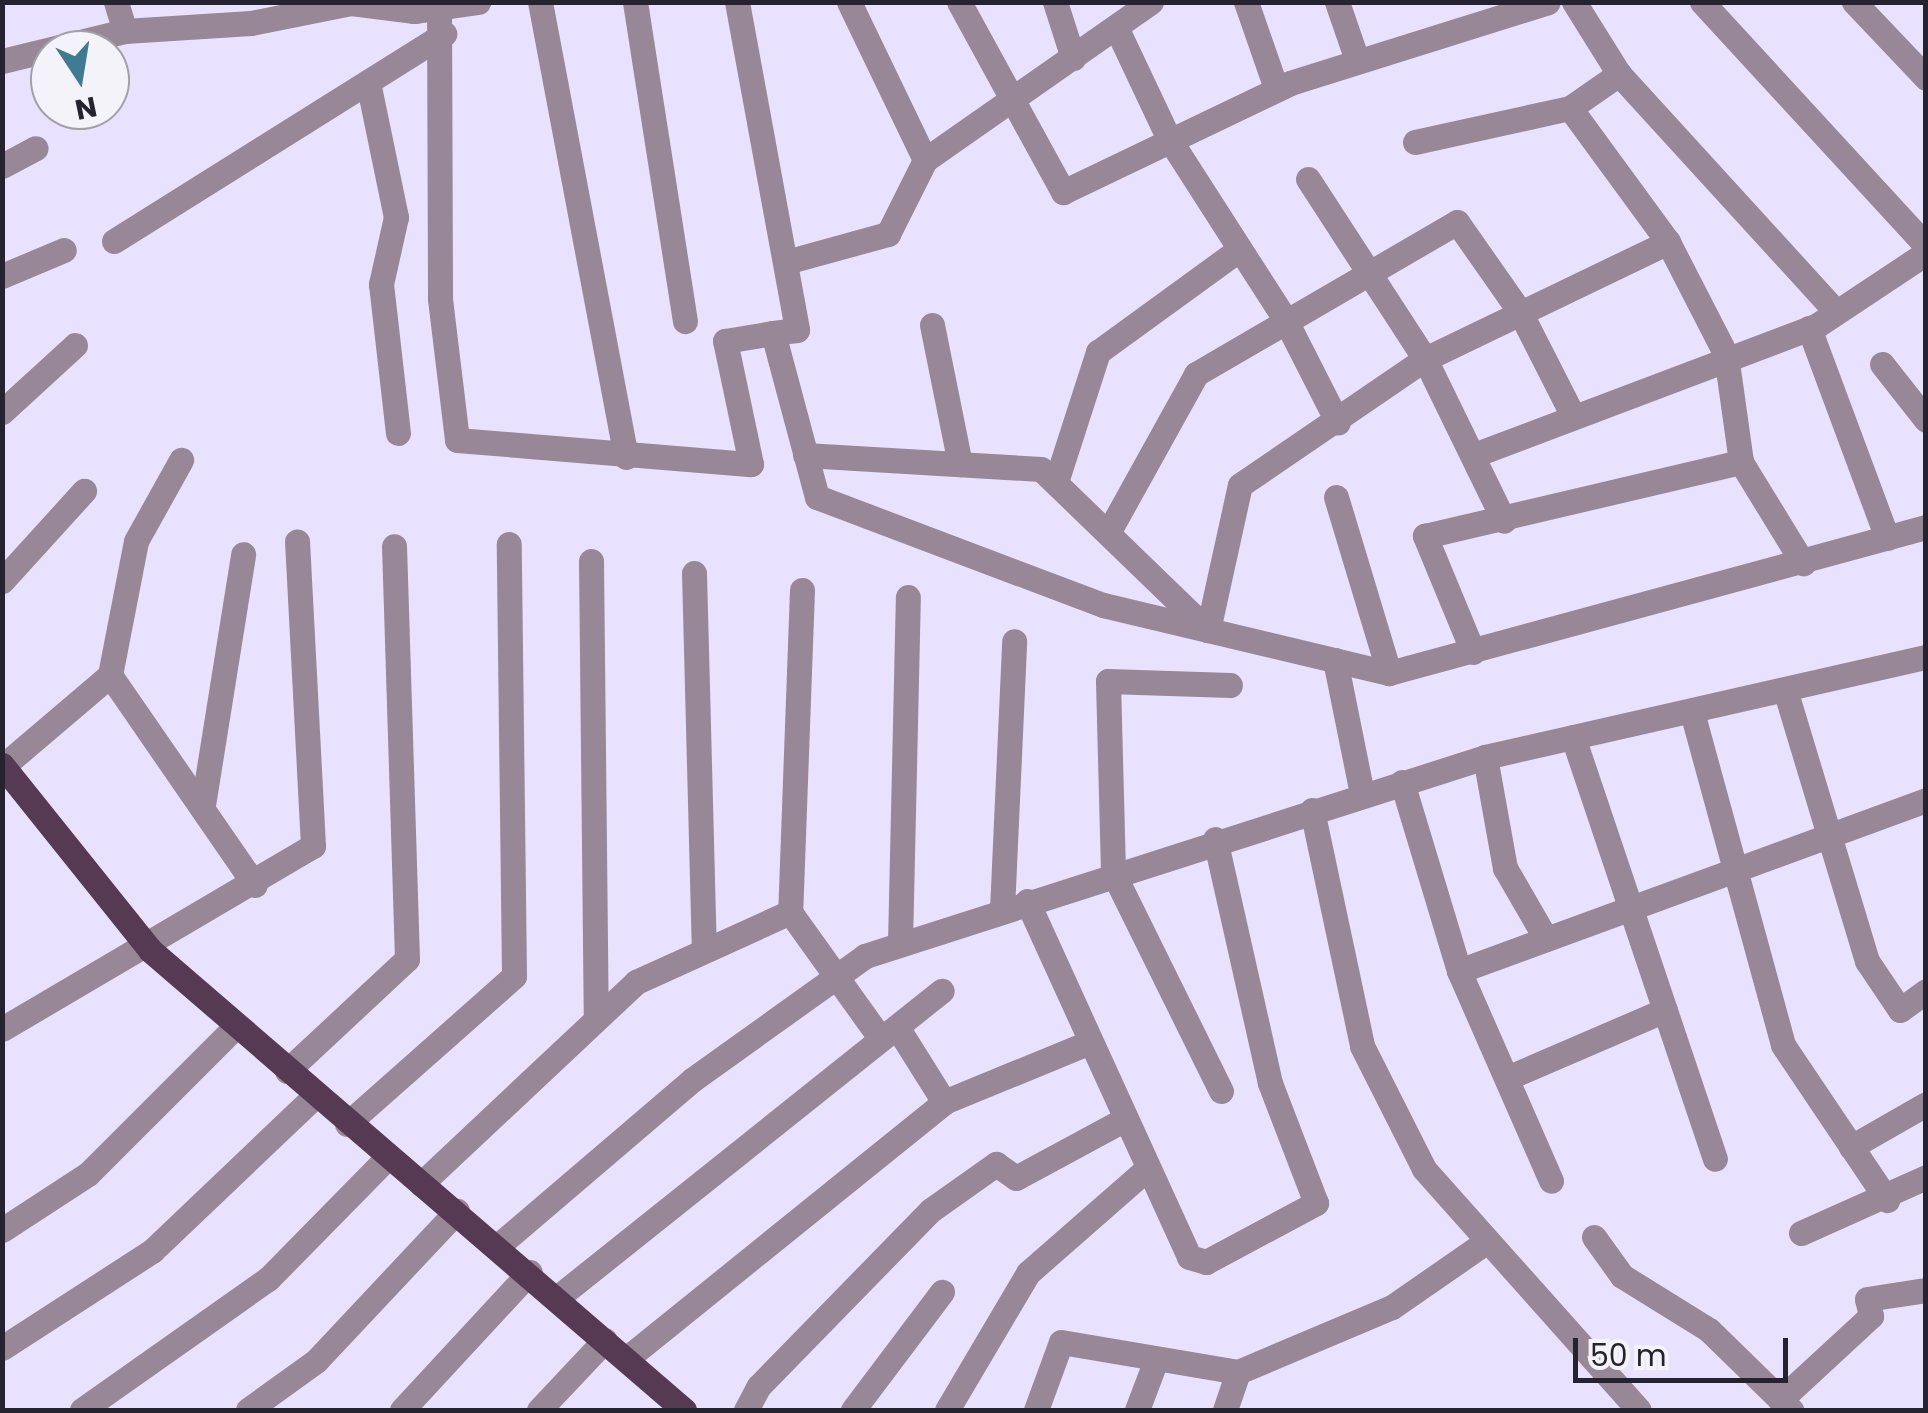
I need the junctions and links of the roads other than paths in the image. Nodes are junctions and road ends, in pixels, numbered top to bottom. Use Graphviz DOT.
graph roads {
  1 [pos="116,2"];
  2 [pos="478,2"];
  3 [pos="540,2"];
  4 [pos="634,2"];
  5 [pos="737,2"];
  6 [pos="849,2"];
  7 [pos="959,2"];
  8 [pos="1055,2"];
  9 [pos="1151,2"];
  10 [pos="1246,2"];
  11 [pos="1336,2"];
  12 [pos="1548,2"];
  13 [pos="1574,2"];
  14 [pos="1702,2"];
  15 [pos="1854,2"];
  16 [pos="440,5"];
  17 [pos="1116,28"];
  18 [pos="125,30"];
  19 [pos="130,31"];
  20 [pos="444,34"];
  21 [pos="30,54"];
  22 [pos="1073,58"];
  23 [pos="1357,60"];
  24 [pos="2,61"];
  25 [pos="1619,74"];
  26 [pos="1926,78"];
  27 [pos="368,82"];
  28 [pos="1276,88"];
  29 [pos="1007,103"];
  30 [pos="1570,108"];
  31 [pos="1168,137"];
  32 [pos="1415,142"];
  33 [pos="36,148"];
  34 [pos="925,160"];
  35 [pos="2,166"];
  36 [pos="1308,179"];
  37 [pos="114,241"];
  38 [pos="1668,242"];
  39 [pos="1240,249"];
  40 [pos="1926,249"];
  41 [pos="64,250"];
  42 [pos="786,262"];
  43 [pos="1369,273"];
  44 [pos="2,276"];
  45 [pos="1832,308"];
  46 [pos="1520,312"];
  47 [pos="684,321"];
  48 [pos="1286,322"];
  49 [pos="932,325"];
  50 [pos="1809,328"];
  51 [pos="772,333"];
  52 [pos="75,345"];
  53 [pos="1726,355"];
  54 [pos="1424,360"];
  55 [pos="1882,364"];
  56 [pos="2,412"];
  57 [pos="1573,416"];
  58 [pos="1926,420"];
  59 [pos="1338,424"];
  60 [pos="398,433"];
  61 [pos="805,455"];
  62 [pos="1474,455"];
  63 [pos="626,458"];
  64 [pos="182,460"];
  65 [pos="1741,462"];
  66 [pos="960,464"];
  67 [pos="1056,482"];
  68 [pos="84,492"];
  69 [pos="1336,497"];
  70 [pos="1504,521"];
  71 [pos="1926,527"];
  72 [pos="1108,532"];
  73 [pos="1887,538"];
  74 [pos="296,542"];
  75 [pos="509,544"];
  76 [pos="394,546"];
  77 [pos="242,554"];
  78 [pos="591,562"];
  79 [pos="1803,562"];
  80 [pos="694,572"];
  81 [pos="2,581"];
  82 [pos="802,590"];
  83 [pos="908,597"];
  84 [pos="1208,630"];
  85 [pos="1014,642"];
  86 [pos="1472,652"];
  87 [pos="1926,657"];
  88 [pos="1335,660"];
  89 [pos="1390,673"];
  90 [pos="110,675"];
  91 [pos="1230,686"];
  92 [pos="1787,696"];
  93 [pos="1692,712"];
  94 [pos="1573,737"];
  95 [pos="1485,756"];
  96 [pos="3,766"];
  97 [pos="1402,782"];
  98 [pos="1362,794"];
  99 [pos="1926,800"];
  100 [pos="203,805"];
  101 [pos="1312,810"];
  102 [pos="1829,835"];
  103 [pos="1216,840"];
  104 [pos="1735,870"];
  105 [pos="1113,872"];
  106 [pos="256,885"];
  107 [pos="1014,906"];
  108 [pos="1631,908"];
  109 [pos="790,912"];
  110 [pos="1546,939"];
  111 [pos="900,944"];
  112 [pos="704,945"];
  113 [pos="150,950"];
  114 [pos="1460,971"];
  115 [pos="836,976"];
  116 [pos="942,991"];
  117 [pos="1926,992"];
  118 [pos="1665,1010"];
  119 [pos="596,1013"];
  120 [pos="236,1026"];
  121 [pos="2,1029"];
  122 [pos="889,1033"];
  123 [pos="1090,1042"];
  124 [pos="288,1071"];
  125 [pos="1506,1078"];
  126 [pos="1221,1091"];
  127 [pos="315,1096"];
  128 [pos="944,1102"];
  129 [pos="1926,1104"];
  130 [pos="1125,1120"];
  131 [pos="348,1124"];
  132 [pos="1852,1147"];
  133 [pos="387,1158"];
  134 [pos="1716,1159"];
  135 [pos="1147,1169"];
  136 [pos="1926,1177"];
  137 [pos="1552,1181"];
  138 [pos="421,1184"];
  139 [pos="1887,1200"];
  140 [pos="457,1211"];
  141 [pos="2,1230"];
  142 [pos="1802,1232"];
  143 [pos="1594,1237"];
  144 [pos="500,1244"];
  145 [pos="1483,1244"];
  146 [pos="530,1272"];
  147 [pos="1926,1290"];
  148 [pos="942,1292"];
  149 [pos="558,1297"];
  150 [pos="606,1340"];
  151 [pos="2,1348"];
  152 [pos="626,1359"];
  153 [pos="1154,1365"];
  154 [pos="1238,1372"];
  155 [pos="1785,1405"];
  156 [pos="82,1410"];
  157 [pos="248,1410"];
  158 [pos="402,1410"];
  159 [pos="539,1410"];
  160 [pos="684,1410"];
  161 [pos="746,1410"];
  162 [pos="853,1410"];
  163 [pos="947,1410"];
  164 [pos="1036,1410"];
  165 [pos="1137,1410"];
  166 [pos="1225,1410"];
  167 [pos="1639,1410"];
  1 -- 18 [label="street"];
  2 -- 16 [label="street"];
  3 -- 63 [label="street"];
  4 -- 47 [label="street"];
  5 -- 42 [label="street"];
  6 -- 34 [label="street"];
  7 -- 29 [label="street"];
  8 -- 22 [label="street"];
  9 -- 17 [label="street"];
  10 -- 28 [label="street"];
  11 -- 23 [label="street"];
  12 -- 23 [label="street"];
  13 -- 25 [label="street"];
  14 -- 40 [label="street"];
  15 -- 26 [label="street"];
  16 -- 19 [label="street"];
  16 -- 20 [label="street"];
  17 -- 22 [label="street"];
  17 -- 31 [label="street"];
  20 -- 27 [label="street"];
  20 -- 63 [label="street"];
  21 -- 24 [label="street"];
  22 -- 29 [label="street"];
  23 -- 28 [label="street"];
  25 -- 30 [label="street"];
  25 -- 45 [label="street"];
  27 -- 37 [label="street"];
  27 -- 60 [label="street"];
  28 -- 31 [label="street"];
  29 -- 31 [label="street"];
  29 -- 34 [label="street"];
  30 -- 32 [label="street"];
  30 -- 38 [label="street"];
  31 -- 39 [label="street"];
  33 -- 35 [label="street"];
  34 -- 42 [label="street"];
  36 -- 43 [label="street"];
  38 -- 46 [label="street"];
  38 -- 53 [label="street"];
  39 -- 48 [label="street"];
  39 -- 67 [label="street"];
  40 -- 45 [label="street"];
  41 -- 44 [label="street"];
  42 -- 51 [label="street"];
  43 -- 46 [label="street"];
  43 -- 48 [label="street"];
  43 -- 54 [label="street"];
  45 -- 50 [label="street"];
  46 -- 54 [label="street"];
  46 -- 57 [label="street"];
  48 -- 59 [label="street"];
  48 -- 72 [label="street"];
  49 -- 66 [label="street"];
  50 -- 53 [label="street"];
  50 -- 73 [label="street"];
  51 -- 61 [label="street"];
  51 -- 63 [label="street"];
  52 -- 56 [label="street"];
  53 -- 57 [label="street"];
  53 -- 65 [label="street"];
  54 -- 59 [label="street"];
  54 -- 62 [label="street"];
  55 -- 58 [label="street"];
  57 -- 62 [label="street"];
  59 -- 84 [label="street"];
  61 -- 66 [label="street"];
  61 -- 84 [label="street"];
  62 -- 70 [label="street"];
  64 -- 90 [label="street"];
  65 -- 70 [label="street"];
  65 -- 79 [label="street"];
  66 -- 67 [label="street"];
  67 -- 72 [label="street"];
  68 -- 81 [label="street"];
  69 -- 89 [label="street"];
  70 -- 86 [label="street"];
  71 -- 73 [label="street"];
  72 -- 84 [label="street"];
  73 -- 79 [label="street"];
  74 -- 106 [label="street"];
  75 -- 131 [label="street"];
  76 -- 124 [label="street"];
  77 -- 100 [label="street"];
  78 -- 119 [label="street"];
  79 -- 86 [label="street"];
  80 -- 112 [label="street"];
  82 -- 109 [label="street"];
  83 -- 111 [label="street"];
  84 -- 88 [label="street"];
  85 -- 107 [label="street"];
  86 -- 89 [label="street"];
  87 -- 92 [label="street"];
  88 -- 89 [label="street"];
  88 -- 98 [label="street"];
  90 -- 96 [label="street"];
  90 -- 100 [label="street"];
  91 -- 105 [label="street"];
  92 -- 93 [label="street"];
  92 -- 102 [label="street"];
  93 -- 94 [label="street"];
  93 -- 104 [label="street"];
  94 -- 95 [label="street"];
  94 -- 108 [label="street"];
  95 -- 97 [label="street"];
  95 -- 110 [label="street"];
  96 -- 113 [label="main road"];
  97 -- 98 [label="street"];
  97 -- 114 [label="street"];
  98 -- 101 [label="street"];
  99 -- 102 [label="street"];
  100 -- 106 [label="street"];
  101 -- 103 [label="street"];
  101 -- 145 [label="street"];
  102 -- 104 [label="street"];
  102 -- 117 [label="street"];
  103 -- 105 [label="street"];
  103 -- 135 [label="street"];
  104 -- 108 [label="street"];
  104 -- 132 [label="street"];
  105 -- 107 [label="street"];
  105 -- 126 [label="street"];
  106 -- 113 [label="street"];
  107 -- 111 [label="street"];
  107 -- 123 [label="street"];
  108 -- 110 [label="street"];
  108 -- 118 [label="street"];
  109 -- 112 [label="street"];
  109 -- 115 [label="street"];
  110 -- 114 [label="street"];
  111 -- 115 [label="street"];
  112 -- 119 [label="street"];
  113 -- 120 [label="main road"];
  113 -- 121 [label="street"];
  114 -- 125 [label="street"];
  115 -- 122 [label="street"];
  115 -- 144 [label="street"];
  116 -- 122 [label="street"];
  118 -- 125 [label="street"];
  118 -- 134 [label="street"];
  119 -- 138 [label="street"];
  120 -- 124 [label="main road"];
  120 -- 141 [label="street"];
  122 -- 128 [label="street"];
  122 -- 149 [label="street"];
  123 -- 128 [label="street"];
  123 -- 130 [label="street"];
  124 -- 127 [label="main road"];
  125 -- 137 [label="street"];
  127 -- 131 [label="main road"];
  127 -- 151 [label="street"];
  128 -- 152 [label="street"];
  129 -- 132 [label="street"];
  130 -- 135 [label="street"];
  130 -- 161 [label="street"];
  131 -- 133 [label="main road"];
  132 -- 139 [label="street"];
  133 -- 138 [label="main road"];
  133 -- 156 [label="street"];
  135 -- 163 [label="street"];
  136 -- 139 [label="street"];
  138 -- 140 [label="main road"];
  139 -- 142 [label="street"];
  140 -- 144 [label="main road"];
  140 -- 157 [label="street"];
  143 -- 155 [label="street"];
  144 -- 146 [label="main road"];
  145 -- 154 [label="street"];
  145 -- 167 [label="street"];
  146 -- 149 [label="main road"];
  146 -- 158 [label="street"];
  147 -- 155 [label="street"];
  148 -- 162 [label="street"];
  149 -- 150 [label="main road"];
  150 -- 152 [label="main road"];
  150 -- 159 [label="street"];
  152 -- 160 [label="main road"];
  153 -- 154 [label="street"];
  153 -- 164 [label="street"];
  153 -- 165 [label="street"];
  154 -- 166 [label="street"];
}
